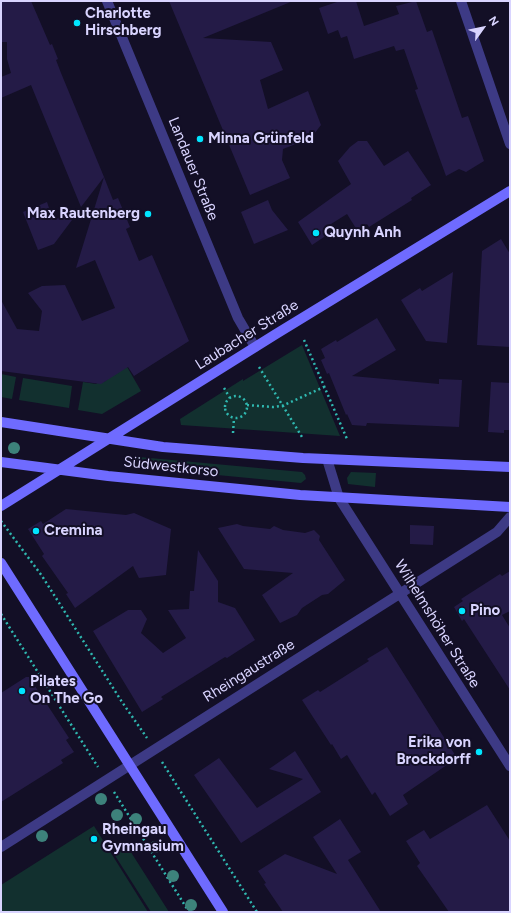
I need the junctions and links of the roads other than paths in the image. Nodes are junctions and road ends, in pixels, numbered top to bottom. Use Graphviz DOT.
graph roads {
  1 [pos="107,1"];
  2 [pos="460,1"];
  3 [pos="510,144"];
  4 [pos="510,191"];
  5 [pos="255,348"];
  6 [pos="1,422"];
  7 [pos="109,438"];
  8 [pos="327,459"];
  9 [pos="1,462"];
  10 [pos="510,467"];
  11 [pos="59,470"];
  12 [pos="339,498"];
  13 [pos="1,506"];
  14 [pos="510,507"];
  15 [pos="510,517"];
  16 [pos="1,563"];
  17 [pos="400,593"];
  18 [pos="130,765"];
  19 [pos="510,766"];
  20 [pos="1,846"];
  21 [pos="223,912"];
  1 -- 5 [label="street, Landauer Straße"];
  2 -- 3 [label="street"];
  4 -- 5 [label="street, Laubacher Straße"];
  5 -- 7 [label="street, Laubacher Straße"];
  6 -- 7 [label="street, Südwestkorso"];
  7 -- 8 [label="street, Südwestkorso"];
  7 -- 11 [label="street, Laubacher Straße"];
  8 -- 10 [label="street, Südwestkorso"];
  8 -- 12 [label="street"];
  9 -- 11 [label="street, Südwestkorso"];
  11 -- 12 [label="street, Südwestkorso"];
  11 -- 13 [label="street, Laubacher Straße"];
  12 -- 14 [label="street, Südwestkorso"];
  12 -- 17 [label="street, Wilhelmshöher Straße"];
  15 -- 17 [label="street, Rheingaustraße"];
  16 -- 18 [label="street"];
  17 -- 18 [label="street, Rheingaustraße"];
  17 -- 19 [label="street, Wilhelmshöher Straße"];
  18 -- 20 [label="street, Rheingaustraße"];
  18 -- 21 [label="street"];
}
